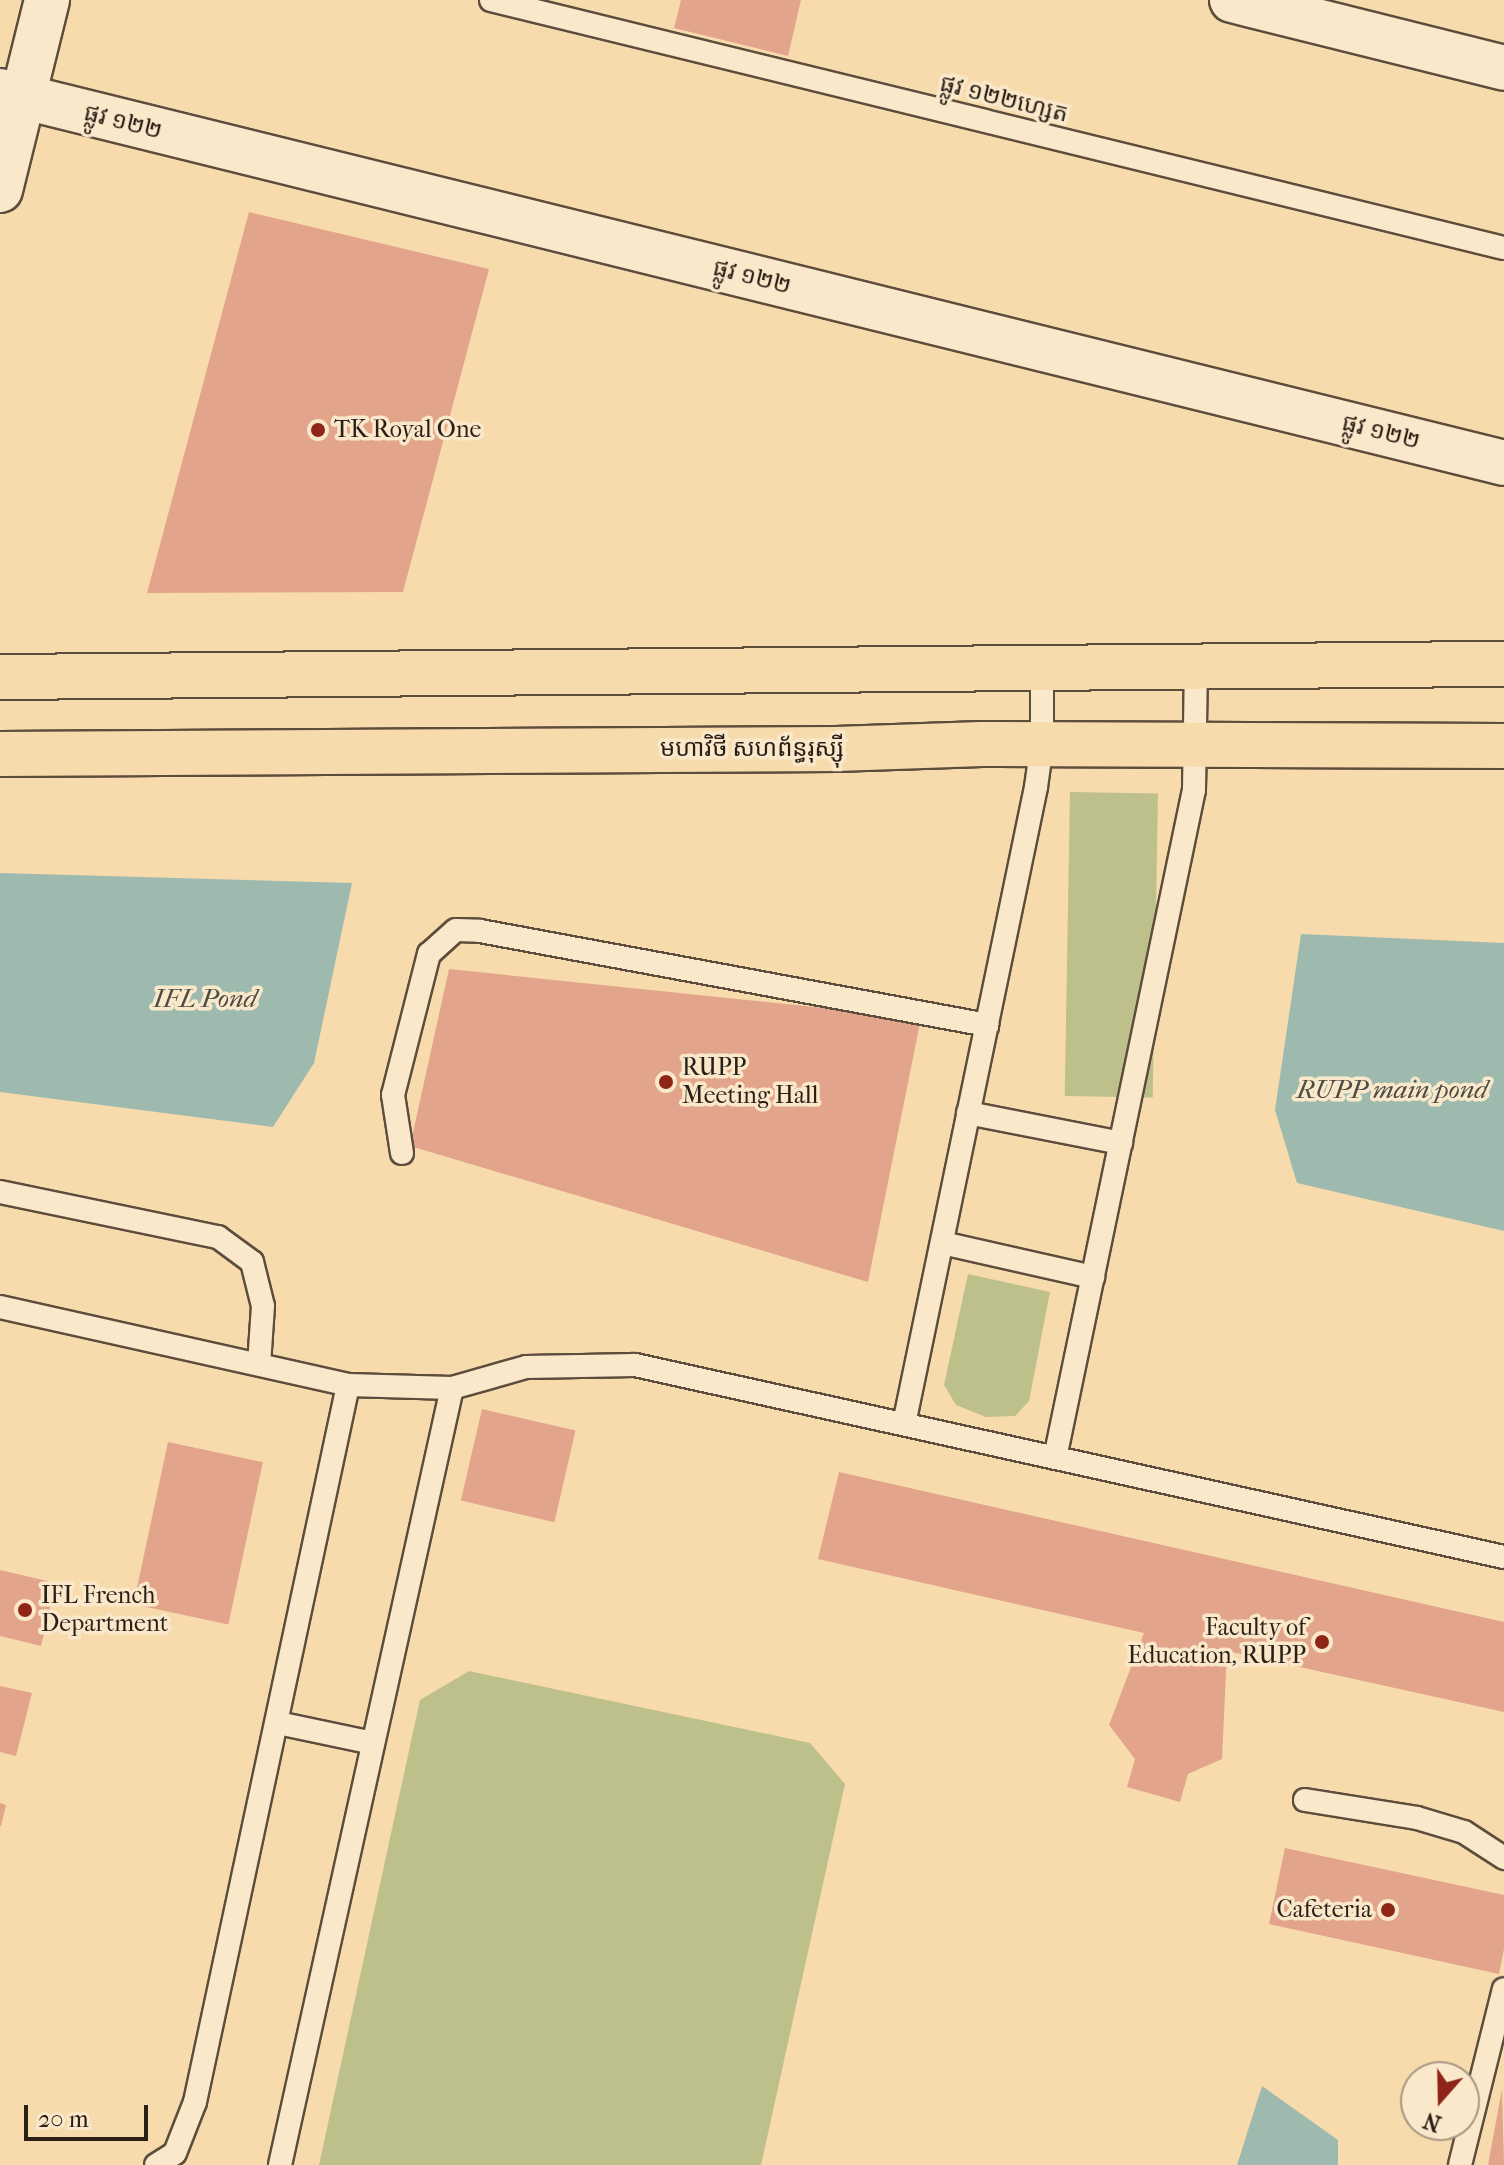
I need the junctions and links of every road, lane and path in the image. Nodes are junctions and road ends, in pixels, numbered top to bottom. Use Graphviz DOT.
graph roads {
  1 [pos="47,0"];
  2 [pos="491,0"];
  3 [pos="1232,0"];
  4 [pos="1504,68"];
  5 [pos="12,94"];
  6 [pos="0,190"];
  7 [pos="1504,248"];
  8 [pos="1504,463"];
  9 [pos="1504,664"];
  10 [pos="1196,665"];
  11 [pos="1042,668"];
  12 [pos="0,677"];
  13 [pos="1042,744"];
  14 [pos="1197,744"];
  15 [pos="1504,746"];
  16 [pos="0,754"];
  17 [pos="987,1025"];
  18 [pos="968,1113"];
  19 [pos="1121,1143"];
  20 [pos="402,1153"];
  21 [pos="0,1192"];
  22 [pos="942,1243"];
  23 [pos="1093,1277"];
  24 [pos="0,1307"];
  25 [pos="259,1364"];
  26 [pos="348,1385"];
  27 [pos="452,1388"];
  28 [pos="904,1424"];
  29 [pos="1055,1458"];
  30 [pos="1504,1557"];
  31 [pos="278,1723"];
  32 [pos="373,1743"];
  33 [pos="1305,1800"];
  34 [pos="1504,1858"];
  35 [pos="1504,1989"];
  36 [pos="156,2165"];
  37 [pos="280,2165"];
  38 [pos="1460,2165"];
  1 -- 5 [label="street"];
  2 -- 7 [label="lane, ផ្លូវ ១២២ហ្សេត"];
  3 -- 4 [label="street"];
  5 -- 6 [label="street"];
  5 -- 8 [label="street, ផ្លូវ ១២២"];
  9 -- 10 [label="highway"];
  10 -- 11 [label="highway"];
  10 -- 14 [label="lane"];
  11 -- 12 [label="highway"];
  11 -- 13 [label="lane"];
  13 -- 14 [label="highway, មហាវិថី សហព័ន្ធរុស្ស៊ី"];
  13 -- 16 [label="highway, មហាវិថី សហព័ន្ធរុស្ស៊ី"];
  13 -- 17 [label="lane"];
  14 -- 15 [label="highway, មហាវិថី សហព័ន្ធរុស្ស៊ី"];
  14 -- 19 [label="lane"];
  17 -- 18 [label="lane"];
  17 -- 20 [label="lane"];
  18 -- 19 [label="lane"];
  18 -- 22 [label="lane"];
  19 -- 23 [label="lane"];
  21 -- 25 [label="lane"];
  22 -- 23 [label="lane"];
  22 -- 28 [label="lane"];
  23 -- 29 [label="lane"];
  24 -- 25 [label="lane"];
  25 -- 26 [label="lane"];
  26 -- 27 [label="lane"];
  26 -- 31 [label="lane"];
  27 -- 28 [label="lane"];
  27 -- 32 [label="lane"];
  28 -- 29 [label="lane"];
  29 -- 30 [label="lane"];
  31 -- 32 [label="lane"];
  31 -- 36 [label="lane"];
  32 -- 37 [label="lane"];
  33 -- 34 [label="lane"];
  35 -- 38 [label="lane"];
}
